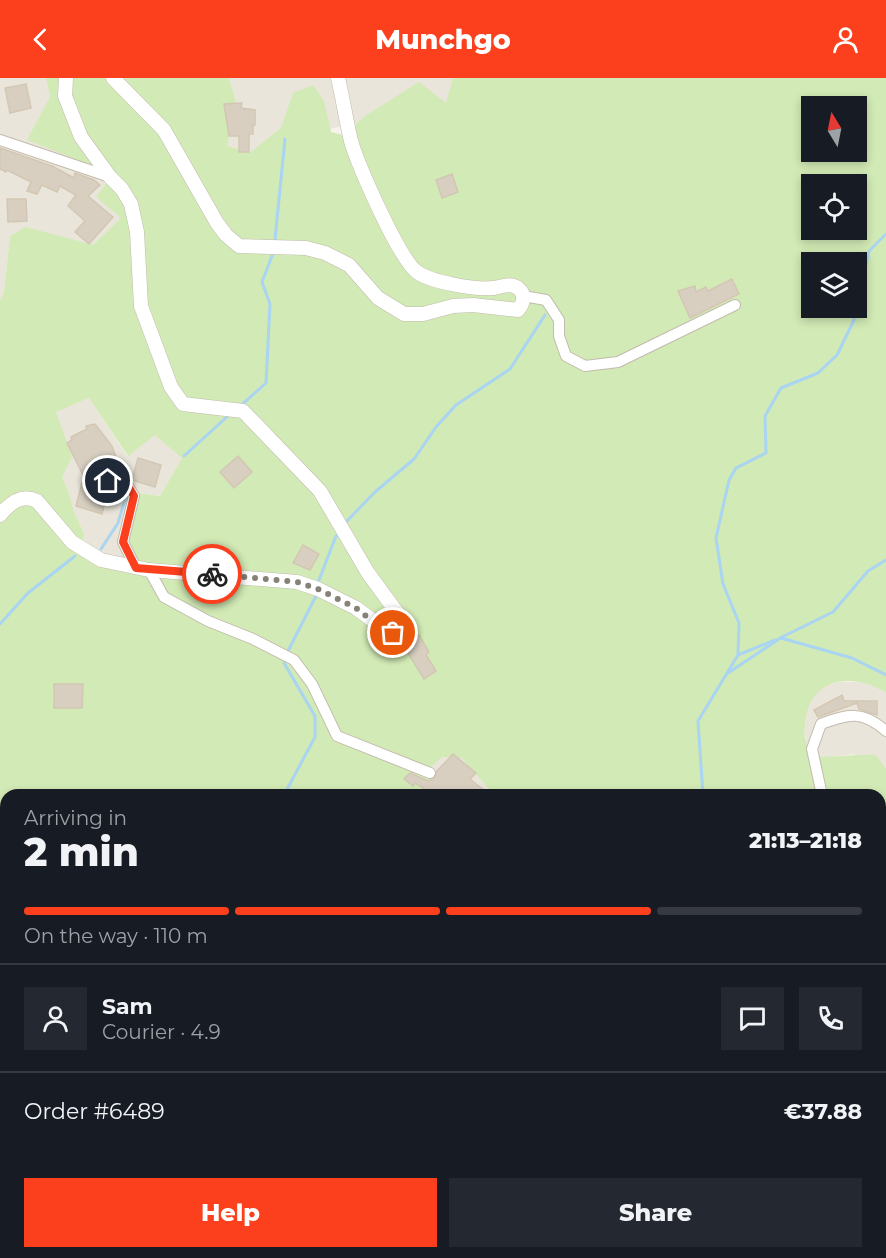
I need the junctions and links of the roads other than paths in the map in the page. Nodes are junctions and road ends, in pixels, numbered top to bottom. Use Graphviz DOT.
graph roads {
  1 [pos="66,78"];
  2 [pos="113,78"];
  3 [pos="338,78"];
  4 [pos="0,140"];
  5 [pos="110,177"];
  6 [pos="523,300"];
  7 [pos="735,305"];
  8 [pos="108,481"];
  9 [pos="0,515"];
  10 [pos="143,569"];
  11 [pos="886,731"];
  12 [pos="430,773"];
  13 [pos="821,789"];
  1 -- 5 [label="street"];
  2 -- 6 [label="street"];
  3 -- 6 [label="street"];
  4 -- 5 [label="street"];
  5 -- 10 [label="street"];
  6 -- 7 [label="street"];
  8 -- 10 [label="street"];
  9 -- 10 [label="street"];
  10 -- 12 [label="street"];
  11 -- 13 [label="street"];
}
